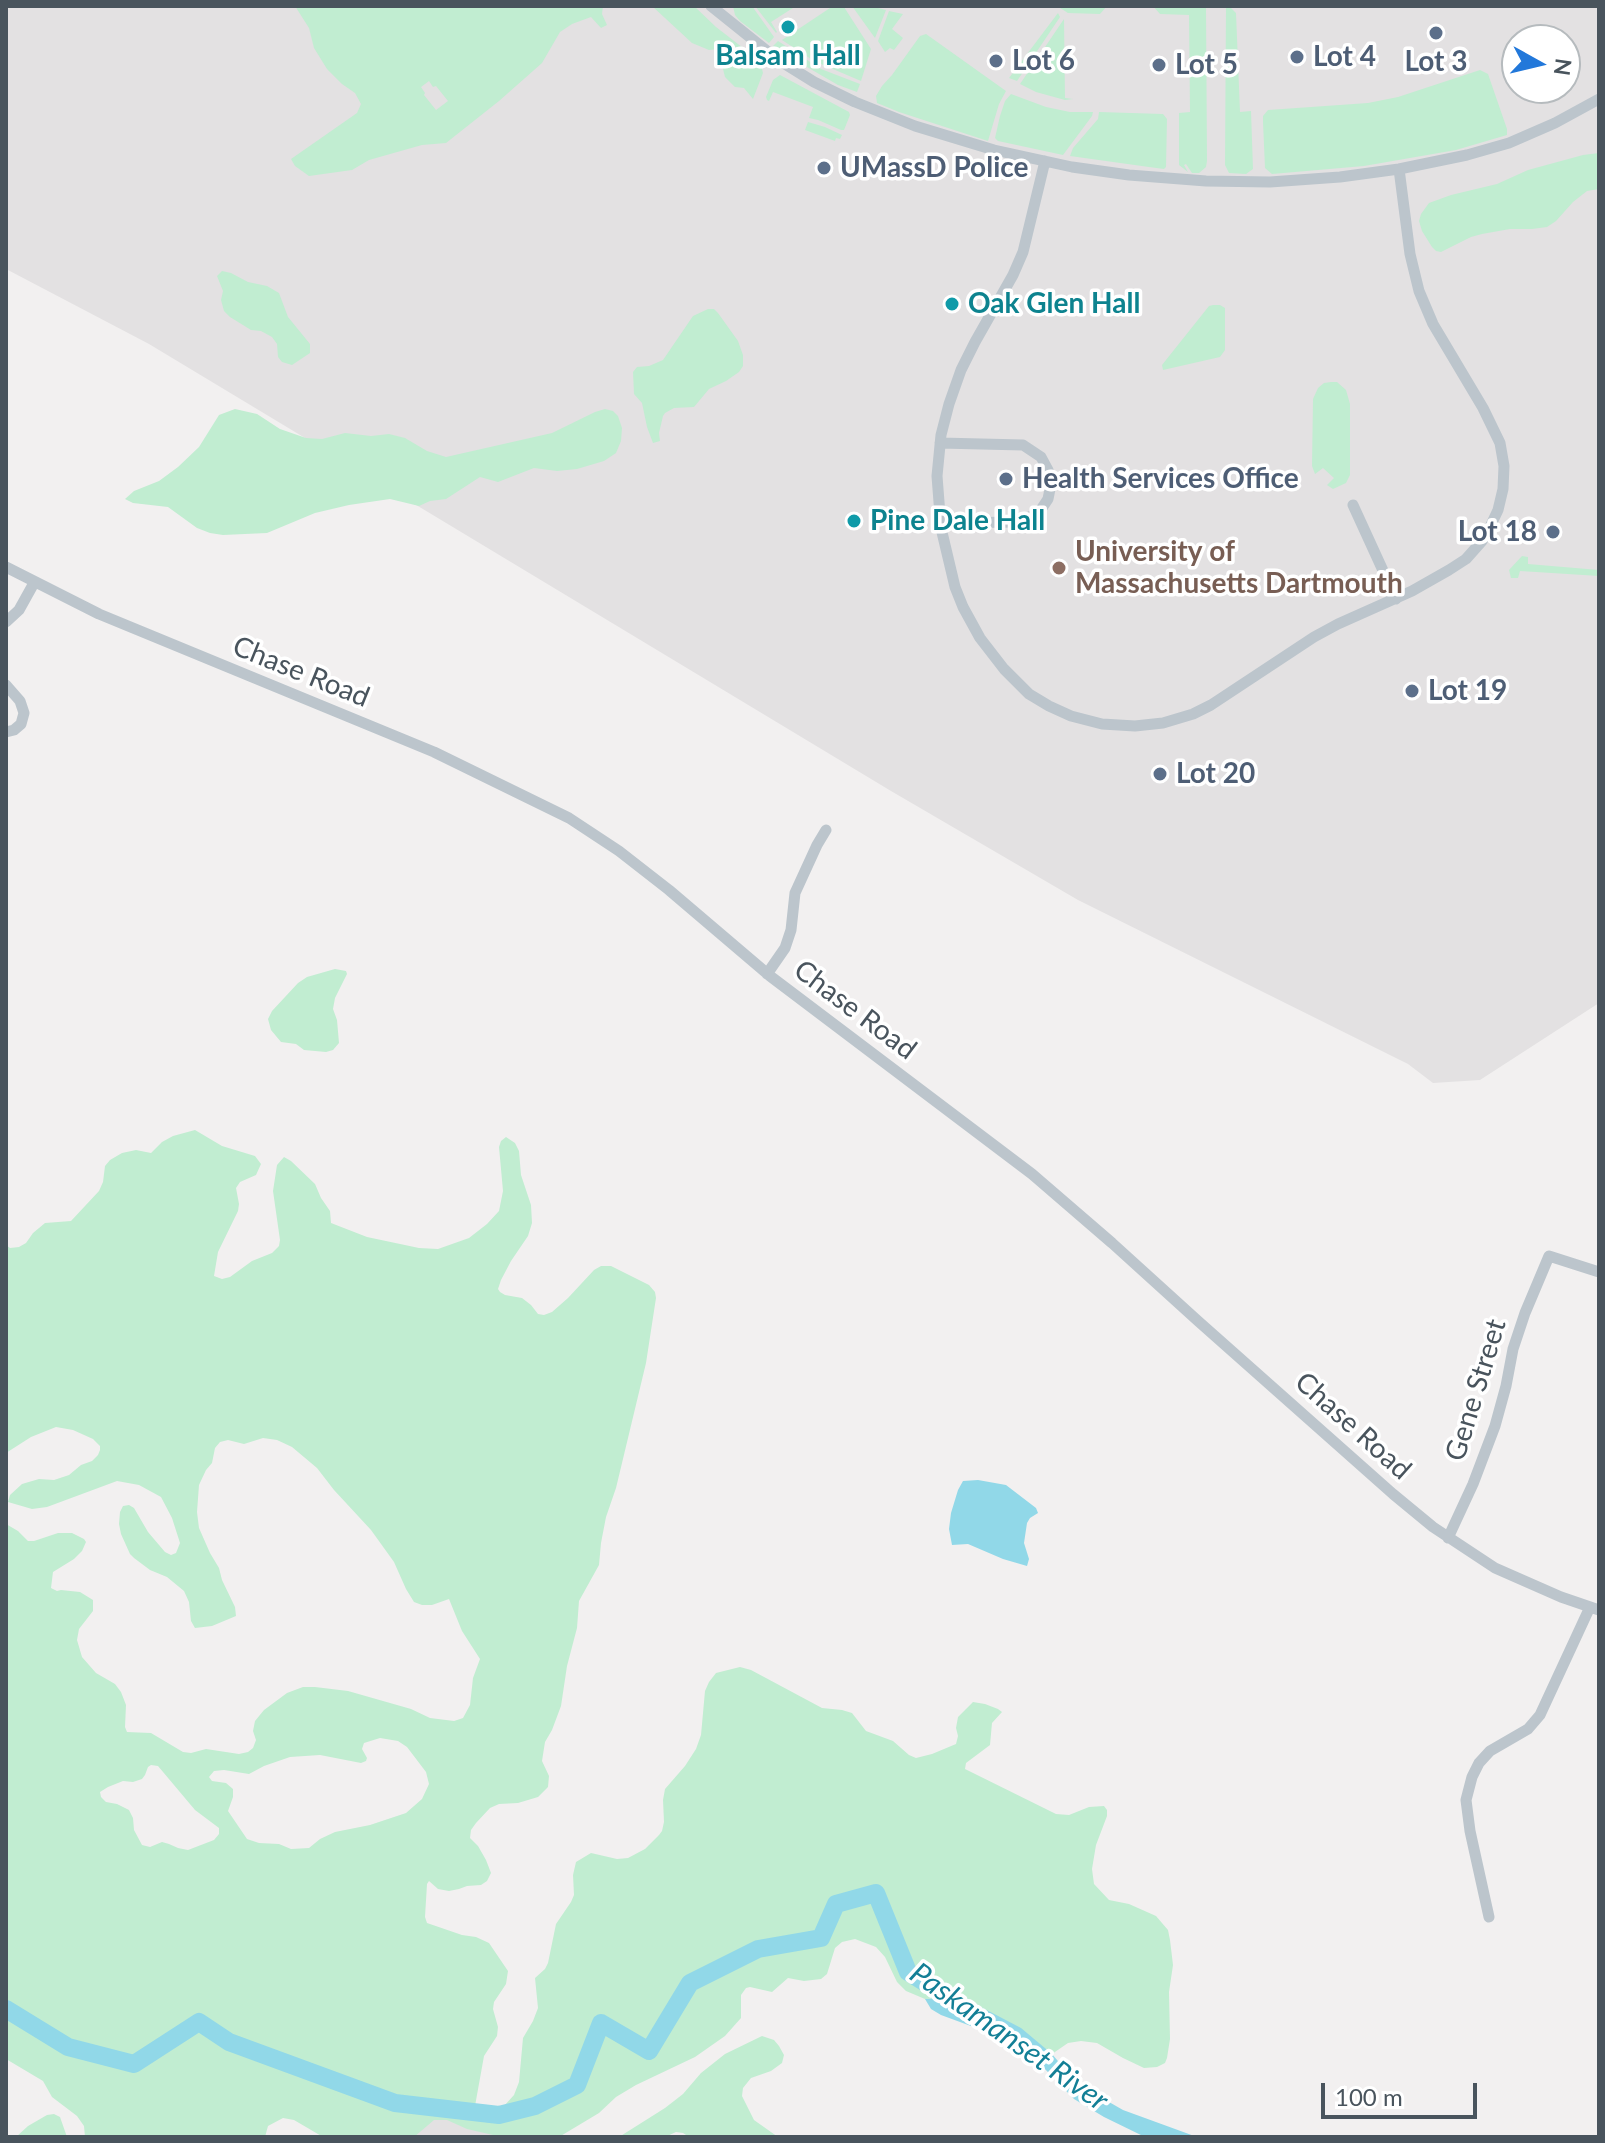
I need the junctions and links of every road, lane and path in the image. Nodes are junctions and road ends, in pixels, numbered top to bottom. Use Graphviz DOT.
graph roads {
  1 [pos="711,6"];
  2 [pos="1599,99"];
  3 [pos="1045,161"];
  4 [pos="1399,169"];
  5 [pos="940,443"];
  6 [pos="1353,505"];
  7 [pos="940,523"];
  8 [pos="6,567"];
  9 [pos="34,583"];
  10 [pos="1396,599"];
  11 [pos="6,622"];
  12 [pos="6,685"];
  13 [pos="6,732"];
  14 [pos="826,830"];
  15 [pos="767,974"];
  16 [pos="1599,1272"];
  17 [pos="1448,1538"];
  18 [pos="1594,1608"];
  19 [pos="1489,1917"];
  1 -- 3 [label="street"];
  2 -- 4 [label="street"];
  3 -- 4 [label="street"];
  3 -- 5 [label="street"];
  4 -- 10 [label="street"];
  5 -- 7 [label="street"];
  5 -- 7 [label="street"];
  6 -- 10 [label="street"];
  7 -- 10 [label="street"];
  8 -- 9 [label="street, Chase Road"];
  9 -- 11 [label="street"];
  9 -- 15 [label="street, Chase Road"];
  12 -- 13 [label="street"];
  14 -- 15 [label="street"];
  15 -- 17 [label="street, Chase Road"];
  16 -- 17 [label="street, Gene Street"];
  17 -- 18 [label="street, Chase Road"];
  18 -- 19 [label="street"];
}
